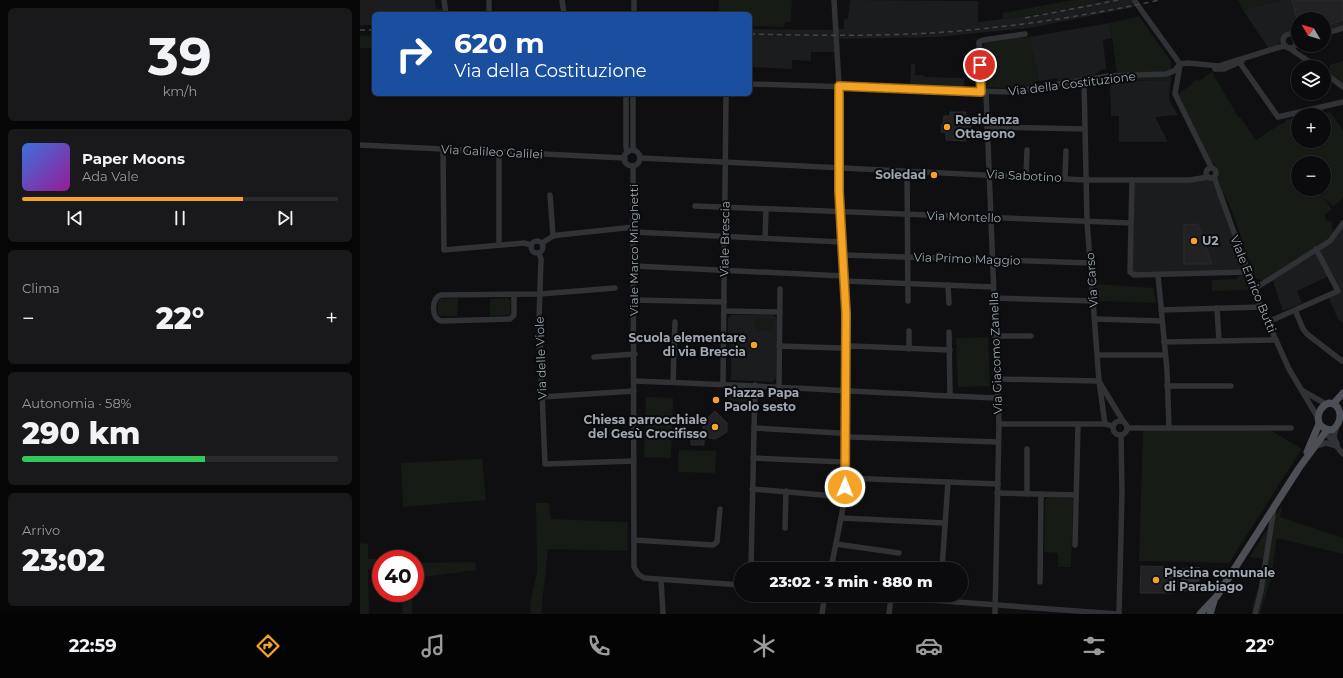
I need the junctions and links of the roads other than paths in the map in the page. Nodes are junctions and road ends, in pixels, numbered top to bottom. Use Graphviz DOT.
graph roads {
  1 [pos="444,0"];
  2 [pos="489,0"];
  3 [pos="562,0"];
  4 [pos="634,0"];
  5 [pos="830,0"];
  6 [pos="1134,0"];
  7 [pos="834,3"];
  8 [pos="446,12"];
  9 [pos="489,12"];
  10 [pos="564,12"];
  11 [pos="634,12"];
  12 [pos="1343,28"];
  13 [pos="1331,32"];
  14 [pos="1025,34"];
  15 [pos="1291,35"];
  16 [pos="1283,40"];
  17 [pos="1287,47"];
  18 [pos="1291,47"];
  19 [pos="1270,50"];
  20 [pos="1299,54"];
  21 [pos="1307,60"];
  22 [pos="1239,61"];
  23 [pos="1180,64"];
  24 [pos="1331,78"];
  25 [pos="1084,80"];
  26 [pos="752,84"];
  27 [pos="839,86"];
  28 [pos="1343,87"];
  29 [pos="984,92"];
  30 [pos="626,96"];
  31 [pos="633,96"];
  32 [pos="726,96"];
  33 [pos="1343,102"];
  34 [pos="987,127"];
  35 [pos="1085,129"];
  36 [pos="360,145"];
  37 [pos="443,150"];
  38 [pos="1026,150"];
  39 [pos="631,151"];
  40 [pos="1066,151"];
  41 [pos="499,152"];
  42 [pos="625,158"];
  43 [pos="640,158"];
  44 [pos="726,162"];
  45 [pos="633,166"];
  46 [pos="839,167"];
  47 [pos="1211,167"];
  48 [pos="907,170"];
  49 [pos="989,174"];
  50 [pos="1026,176"];
  51 [pos="1211,177"];
  52 [pos="1065,178"];
  53 [pos="1086,180"];
  54 [pos="1132,180"];
  55 [pos="550,195"];
  56 [pos="695,206"];
  57 [pos="725,208"];
  58 [pos="766,209"];
  59 [pos="840,212"];
  60 [pos="908,214"];
  61 [pos="991,218"];
  62 [pos="1087,221"];
  63 [pos="1131,223"];
  64 [pos="1343,223"];
  65 [pos="634,229"];
  66 [pos="552,236"];
  67 [pos="725,236"];
  68 [pos="765,238"];
  69 [pos="842,242"];
  70 [pos="542,243"];
  71 [pos="499,245"];
  72 [pos="531,245"];
  73 [pos="1316,250"];
  74 [pos="539,253"];
  75 [pos="843,255"];
  76 [pos="908,257"];
  77 [pos="992,260"];
  78 [pos="1091,263"];
  79 [pos="634,266"];
  80 [pos="725,270"];
  81 [pos="1247,272"];
  82 [pos="1158,275"];
  83 [pos="844,279"];
  84 [pos="908,284"];
  85 [pos="948,286"];
  86 [pos="993,287"];
  87 [pos="615,288"];
  88 [pos="780,289"];
  89 [pos="1254,289"];
  90 [pos="1340,290"];
  91 [pos="540,294"];
  92 [pos="514,295"];
  93 [pos="994,298"];
  94 [pos="634,300"];
  95 [pos="908,301"];
  96 [pos="1094,301"];
  97 [pos="724,302"];
  98 [pos="948,303"];
  99 [pos="1260,307"];
  100 [pos="1217,308"];
  101 [pos="1161,310"];
  102 [pos="1295,310"];
  103 [pos="724,311"];
  104 [pos="780,312"];
  105 [pos="1095,319"];
  106 [pos="1162,321"];
  107 [pos="675,322"];
  108 [pos="1268,322"];
  109 [pos="909,331"];
  110 [pos="949,332"];
  111 [pos="995,336"];
  112 [pos="1031,336"];
  113 [pos="1276,340"];
  114 [pos="1219,341"];
  115 [pos="1164,342"];
  116 [pos="780,346"];
  117 [pos="846,347"];
  118 [pos="909,349"];
  119 [pos="950,350"];
  120 [pos="635,354"];
  121 [pos="1098,355"];
  122 [pos="1165,355"];
  123 [pos="594,357"];
  124 [pos="1343,360"];
  125 [pos="997,379"];
  126 [pos="634,381"];
  127 [pos="1099,381"];
  128 [pos="673,382"];
  129 [pos="723,384"];
  130 [pos="755,385"];
  131 [pos="1167,386"];
  132 [pos="1231,386"];
  133 [pos="779,387"];
  134 [pos="1299,388"];
  135 [pos="634,390"];
  136 [pos="846,392"];
  137 [pos="1343,393"];
  138 [pos="950,396"];
  139 [pos="542,398"];
  140 [pos="998,398"];
  141 [pos="1326,404"];
  142 [pos="1339,404"];
  143 [pos="1124,421"];
  144 [pos="1319,421"];
  145 [pos="998,424"];
  146 [pos="1078,424"];
  147 [pos="1105,424"];
  148 [pos="1113,426"];
  149 [pos="1336,427"];
  150 [pos="754,428"];
  151 [pos="1127,428"];
  152 [pos="1169,428"];
  153 [pos="1291,428"];
  154 [pos="1327,430"];
  155 [pos="845,435"];
  156 [pos="1121,435"];
  157 [pos="998,442"];
  158 [pos="1316,446"];
  159 [pos="1338,446"];
  160 [pos="1028,450"];
  161 [pos="1343,454"];
  162 [pos="753,458"];
  163 [pos="634,461"];
  164 [pos="845,462"];
  165 [pos="1299,468"];
  166 [pos="845,478"];
  167 [pos="948,482"];
  168 [pos="998,484"];
  169 [pos="752,489"];
  170 [pos="786,492"];
  171 [pos="997,493"];
  172 [pos="1026,494"];
  173 [pos="1041,494"];
  174 [pos="1076,495"];
  175 [pos="844,496"];
  176 [pos="1274,507"];
  177 [pos="720,509"];
  178 [pos="841,518"];
  179 [pos="945,523"];
  180 [pos="785,528"];
  181 [pos="634,540"];
  182 [pos="836,544"];
  183 [pos="1075,545"];
  184 [pos="899,553"];
  185 [pos="750,562"];
  186 [pos="832,562"];
  187 [pos="942,562"];
  188 [pos="661,580"];
  189 [pos="1040,582"];
  190 [pos="734,585"];
  191 [pos="1216,596"];
  192 [pos="824,602"];
  193 [pos="890,602"];
  194 [pos="968,602"];
  195 [pos="996,605"];
  196 [pos="663,614"];
  197 [pos="822,614"];
  198 [pos="889,614"];
  199 [pos="995,614"];
  200 [pos="1118,614"];
  201 [pos="1200,614"];
  202 [pos="1210,614"];
  203 [pos="1255,614"];
  1 -- 8 [label="street"];
  2 -- 9 [label="street"];
  3 -- 10 [label="street"];
  4 -- 11 [label="street"];
  5 -- 7 [label="street"];
  6 -- 23 [label="street"];
  7 -- 27 [label="street"];
  12 -- 13 [label="street"];
  14 -- 29 [label="street, Via Giacomo Zanella"];
  15 -- 16 [label="street"];
  16 -- 17 [label="street"];
  16 -- 19 [label="street"];
  17 -- 18 [label="street"];
  17 -- 19 [label="street"];
  17 -- 20 [label="street"];
  19 -- 22 [label="street"];
  20 -- 21 [label="street"];
  22 -- 23 [label="street"];
  22 -- 33 [label="street"];
  23 -- 25 [label="street, Via della Costituzione"];
  23 -- 47 [label="street"];
  24 -- 28 [label="street"];
  25 -- 29 [label="street, Via della Costituzione"];
  25 -- 35 [label="street, Via Carso"];
  26 -- 27 [label="street, Via della Costituzione"];
  27 -- 29 [label="street, Via della Costituzione"];
  27 -- 46 [label="street"];
  29 -- 34 [label="street, Via Giacomo Zanella"];
  30 -- 39 [label="street"];
  31 -- 39 [label="street"];
  32 -- 44 [label="street, Viale Brescia"];
  34 -- 35 [label="street"];
  34 -- 49 [label="street, Via Giacomo Zanella"];
  35 -- 53 [label="street, Via Carso"];
  36 -- 37 [label="street, Via Galileo Galilei"];
  37 -- 41 [label="street, Via Galileo Galilei"];
  37 -- 71 [label="street"];
  38 -- 50 [label="street"];
  39 -- 42 [label="street"];
  39 -- 43 [label="street"];
  40 -- 52 [label="street"];
  41 -- 42 [label="street, Via Galileo Galilei"];
  41 -- 71 [label="street"];
  42 -- 45 [label="street"];
  43 -- 44 [label="street"];
  43 -- 45 [label="street"];
  44 -- 46 [label="street"];
  44 -- 57 [label="street, Viale Brescia"];
  45 -- 65 [label="street, Viale Marco Minghetti"];
  46 -- 48 [label="street, Via Sabotino"];
  46 -- 59 [label="street"];
  47 -- 51 [label="street"];
  47 -- 51 [label="street, Viale Enrico Butti"];
  48 -- 49 [label="street, Via Sabotino"];
  48 -- 60 [label="street"];
  49 -- 50 [label="street, Via Sabotino"];
  49 -- 61 [label="street, Via Giacomo Zanella"];
  50 -- 52 [label="street, Via Sabotino"];
  51 -- 54 [label="street, Via Sabotino"];
  51 -- 81 [label="street, Viale Enrico Butti"];
  52 -- 53 [label="street, Via Sabotino"];
  53 -- 54 [label="street, Via Sabotino"];
  53 -- 62 [label="street, Via Carso"];
  54 -- 63 [label="street"];
  55 -- 66 [label="street"];
  56 -- 57 [label="street, Via Montello"];
  57 -- 58 [label="street, Via Montello"];
  57 -- 67 [label="street, Viale Brescia"];
  58 -- 59 [label="street, Via Montello"];
  58 -- 68 [label="street"];
  59 -- 60 [label="street, Via Montello"];
  59 -- 69 [label="street"];
  60 -- 61 [label="street, Via Montello"];
  60 -- 76 [label="street"];
  61 -- 62 [label="street, Via Montello"];
  61 -- 77 [label="street, Via Giacomo Zanella"];
  62 -- 63 [label="street, Via Montello"];
  62 -- 78 [label="street, Via Carso"];
  63 -- 82 [label="street"];
  64 -- 73 [label="street"];
  65 -- 66 [label="street"];
  65 -- 67 [label="street"];
  65 -- 79 [label="street, Viale Marco Minghetti"];
  66 -- 70 [label="street"];
  67 -- 68 [label="street"];
  67 -- 80 [label="street, Viale Brescia"];
  68 -- 69 [label="street"];
  69 -- 75 [label="street"];
  70 -- 72 [label="street"];
  70 -- 74 [label="street"];
  71 -- 72 [label="street"];
  72 -- 74 [label="street"];
  73 -- 89 [label="street"];
  73 -- 90 [label="street"];
  74 -- 91 [label="street, Via delle Viole"];
  75 -- 76 [label="street, Via Primo Maggio"];
  75 -- 83 [label="street"];
  76 -- 77 [label="street, Via Primo Maggio"];
  76 -- 84 [label="street"];
  77 -- 78 [label="street, Via Primo Maggio"];
  77 -- 86 [label="street, Via Giacomo Zanella"];
  78 -- 96 [label="street, Via Carso"];
  79 -- 80 [label="street"];
  79 -- 94 [label="street, Viale Marco Minghetti"];
  80 -- 83 [label="street"];
  80 -- 97 [label="street, Viale Brescia"];
  81 -- 82 [label="street"];
  81 -- 89 [label="street, Viale Enrico Butti"];
  82 -- 101 [label="street"];
  83 -- 84 [label="street"];
  83 -- 117 [label="street"];
  84 -- 85 [label="street"];
  84 -- 95 [label="street"];
  85 -- 86 [label="street"];
  85 -- 98 [label="street"];
  86 -- 93 [label="street, Via Giacomo Zanella"];
  87 -- 91 [label="street"];
  88 -- 104 [label="street"];
  89 -- 99 [label="street, Viale Enrico Butti"];
  90 -- 102 [label="street"];
  91 -- 92 [label="street"];
  91 -- 139 [label="street, Via delle Viole"];
  92 -- 92 [label="street"];
  93 -- 96 [label="street"];
  93 -- 111 [label="street, Via Giacomo Zanella"];
  94 -- 97 [label="street"];
  94 -- 120 [label="street, Viale Marco Minghetti"];
  96 -- 105 [label="street, Via Carso"];
  97 -- 103 [label="street, Viale Brescia"];
  99 -- 100 [label="street"];
  99 -- 108 [label="street, Viale Enrico Butti"];
  100 -- 101 [label="street"];
  100 -- 114 [label="street"];
  101 -- 106 [label="street"];
  102 -- 108 [label="street"];
  102 -- 124 [label="street"];
  103 -- 104 [label="street"];
  103 -- 129 [label="street, Viale Brescia"];
  104 -- 116 [label="street"];
  105 -- 106 [label="street"];
  105 -- 121 [label="street, Via Carso"];
  106 -- 115 [label="street"];
  107 -- 128 [label="street"];
  108 -- 113 [label="street, Viale Enrico Butti"];
  109 -- 118 [label="street"];
  110 -- 119 [label="street"];
  111 -- 112 [label="street"];
  111 -- 125 [label="street, Via Giacomo Zanella"];
  113 -- 114 [label="street"];
  113 -- 134 [label="street, Viale Enrico Butti"];
  114 -- 115 [label="street"];
  115 -- 122 [label="street"];
  116 -- 117 [label="street"];
  116 -- 133 [label="street"];
  117 -- 118 [label="street"];
  117 -- 136 [label="street"];
  118 -- 119 [label="street"];
  119 -- 138 [label="street"];
  120 -- 123 [label="street"];
  120 -- 126 [label="street, Viale Marco Minghetti"];
  121 -- 122 [label="street"];
  121 -- 127 [label="street, Via Carso"];
  122 -- 131 [label="street"];
  125 -- 127 [label="street"];
  125 -- 140 [label="street, Via Giacomo Zanella"];
  126 -- 128 [label="street"];
  126 -- 135 [label="street, Viale Marco Minghetti"];
  127 -- 143 [label="street, Via Carso"];
  127 -- 147 [label="street, Via Carso"];
  128 -- 129 [label="street"];
  129 -- 130 [label="street"];
  130 -- 133 [label="street"];
  130 -- 150 [label="street"];
  131 -- 132 [label="street"];
  131 -- 152 [label="street"];
  133 -- 136 [label="street"];
  134 -- 141 [label="street"];
  134 -- 144 [label="street, Viale Enrico Butti"];
  135 -- 139 [label="street"];
  135 -- 163 [label="street, Viale Marco Minghetti"];
  136 -- 138 [label="street"];
  136 -- 155 [label="street"];
  137 -- 142 [label="main road"];
  138 -- 140 [label="street"];
  139 -- 163 [label="street, Via delle Viole"];
  140 -- 145 [label="street, Via Giacomo Zanella"];
  141 -- 142 [label="main road"];
  141 -- 144 [label="main road"];
  142 -- 149 [label="main road"];
  143 -- 148 [label="street"];
  143 -- 151 [label="street"];
  144 -- 154 [label="main road"];
  144 -- 165 [label="main road"];
  145 -- 146 [label="street"];
  145 -- 157 [label="street, Via Giacomo Zanella"];
  146 -- 147 [label="street"];
  146 -- 174 [label="street"];
  147 -- 148 [label="street"];
  148 -- 156 [label="street"];
  149 -- 154 [label="main road"];
  149 -- 159 [label="street"];
  150 -- 155 [label="street"];
  150 -- 162 [label="street"];
  151 -- 152 [label="street"];
  151 -- 156 [label="street"];
  152 -- 153 [label="street"];
  154 -- 158 [label="main road"];
  154 -- 159 [label="street"];
  155 -- 157 [label="street"];
  155 -- 164 [label="street"];
  156 -- 200 [label="street"];
  157 -- 168 [label="street, Via Giacomo Zanella"];
  158 -- 159 [label="street"];
  158 -- 165 [label="main road"];
  159 -- 161 [label="street"];
  160 -- 172 [label="street"];
  162 -- 164 [label="street"];
  162 -- 169 [label="street"];
  163 -- 181 [label="street, Viale Marco Minghetti"];
  164 -- 166 [label="street"];
  165 -- 176 [label="main road"];
  166 -- 167 [label="street"];
  166 -- 175 [label="street"];
  167 -- 168 [label="street"];
  167 -- 179 [label="street"];
  168 -- 171 [label="street, Via Giacomo Zanella"];
  169 -- 170 [label="street"];
  169 -- 185 [label="street"];
  170 -- 175 [label="street"];
  170 -- 180 [label="street"];
  171 -- 172 [label="street"];
  171 -- 195 [label="street, Via Giacomo Zanella"];
  172 -- 173 [label="street"];
  173 -- 174 [label="street"];
  173 -- 189 [label="street"];
  174 -- 183 [label="street"];
  175 -- 178 [label="street"];
  176 -- 191 [label="main road"];
  176 -- 203 [label="street"];
  177 -- 181 [label="street"];
  178 -- 179 [label="street"];
  178 -- 182 [label="street"];
  179 -- 187 [label="street"];
  181 -- 188 [label="street, Viale Marco Minghetti"];
  182 -- 184 [label="street"];
  182 -- 186 [label="street"];
  188 -- 190 [label="street"];
  188 -- 196 [label="street"];
  191 -- 201 [label="main road"];
  191 -- 202 [label="main road"];
  192 -- 197 [label="street"];
  193 -- 198 [label="street"];
  194 -- 195 [label="street"];
  195 -- 199 [label="street, Via Giacomo Zanella"];
  195 -- 200 [label="street"];
}
